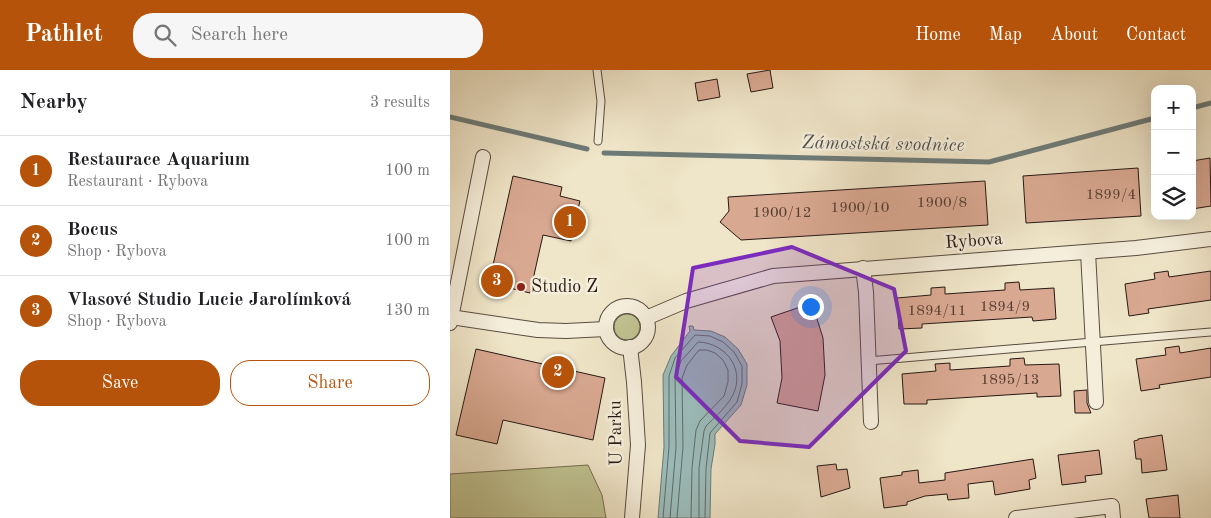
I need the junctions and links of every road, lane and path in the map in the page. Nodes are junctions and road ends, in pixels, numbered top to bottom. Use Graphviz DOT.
graph roads {
  1 [pos="597,70"];
  2 [pos="598,142"];
  3 [pos="483,157"];
  4 [pos="1211,239"];
  5 [pos="1088,252"];
  6 [pos="863,268"];
  7 [pos="646,318"];
  8 [pos="450,319"];
  9 [pos="606,329"];
  10 [pos="1211,332"];
  11 [pos="1093,343"];
  12 [pos="630,347"];
  13 [pos="868,361"];
  14 [pos="1096,402"];
  15 [pos="871,422"];
  16 [pos="632,518"];
  17 [pos="1016,518"];
  18 [pos="1113,518"];
  1 -- 2 [label="lane"];
  3 -- 8 [label="street"];
  4 -- 5 [label="street, Rybova"];
  5 -- 6 [label="street, Rybova"];
  5 -- 11 [label="street"];
  6 -- 7 [label="street, Rybova"];
  6 -- 13 [label="street"];
  7 -- 9 [label="street"];
  7 -- 12 [label="street"];
  8 -- 9 [label="street"];
  9 -- 12 [label="street"];
  10 -- 11 [label="lane"];
  11 -- 13 [label="lane"];
  11 -- 14 [label="street"];
  12 -- 16 [label="street, U Parku"];
  13 -- 15 [label="street"];
  17 -- 18 [label="street"];
}
